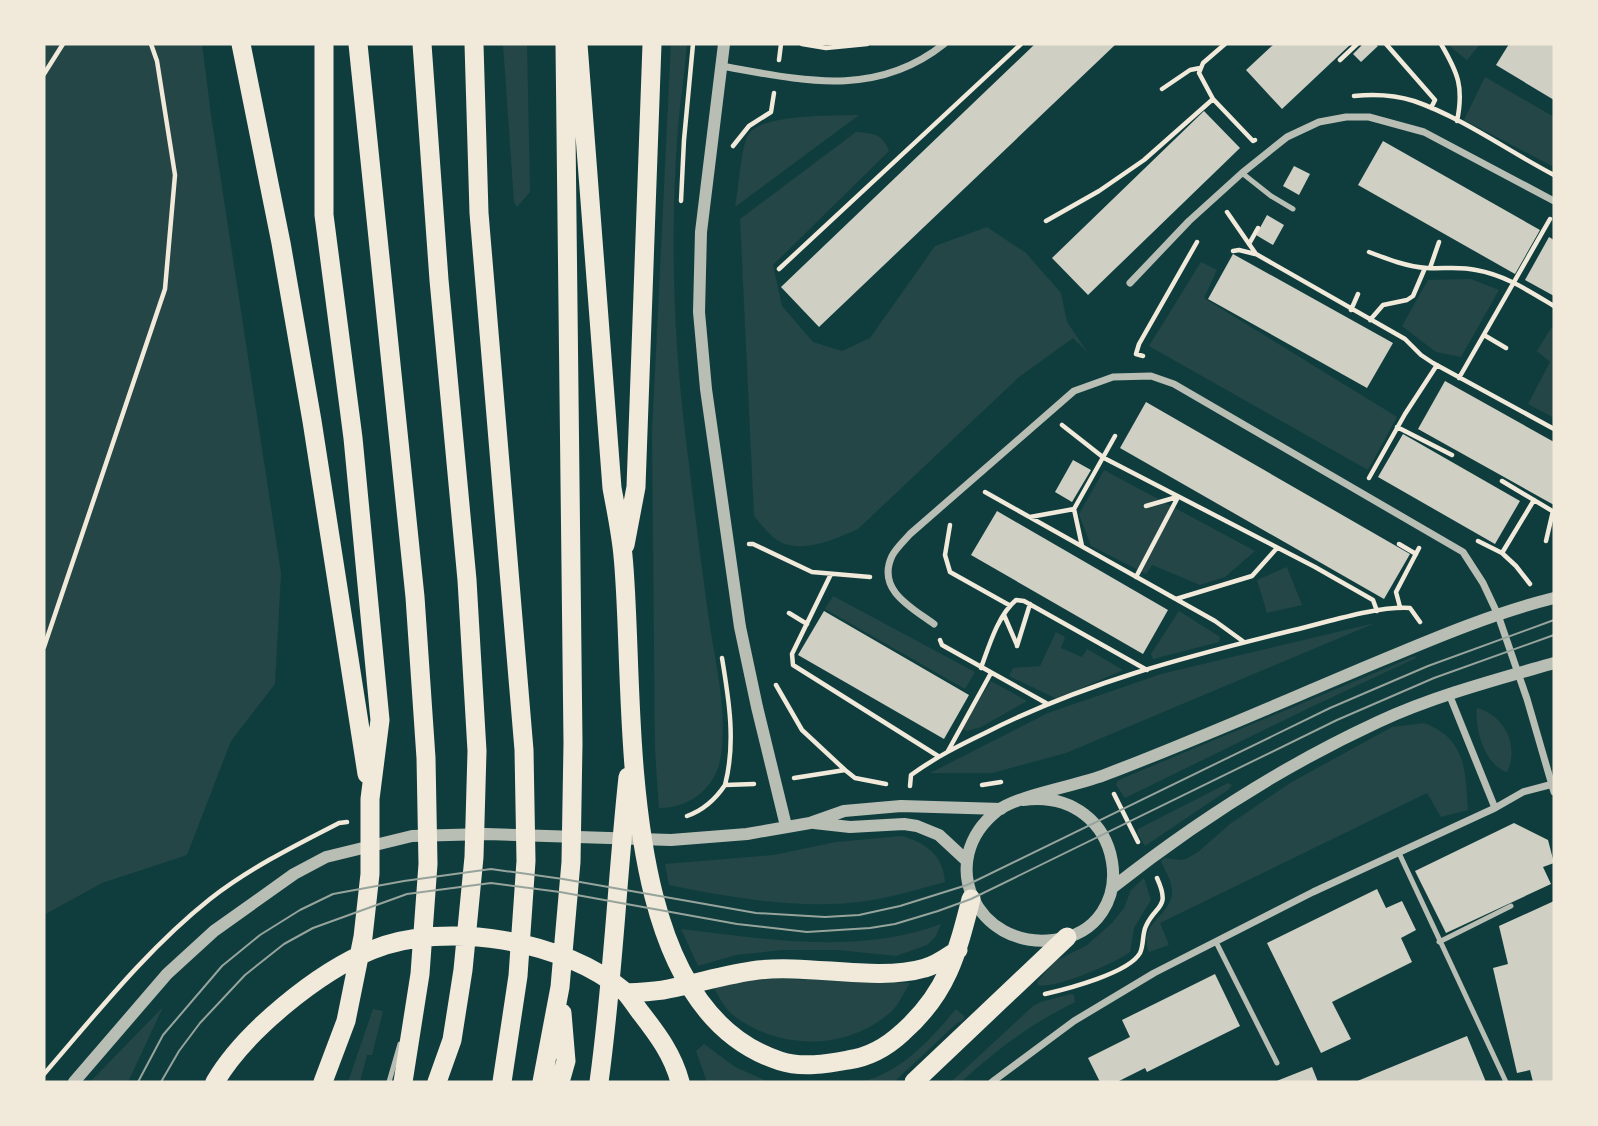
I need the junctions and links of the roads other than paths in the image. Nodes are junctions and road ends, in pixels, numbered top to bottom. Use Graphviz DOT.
graph roads {
  1 [pos="242,44"];
  2 [pos="324,44"];
  3 [pos="358,44"];
  4 [pos="422,44"];
  5 [pos="474,44"];
  6 [pos="565,44"];
  7 [pos="578,44"];
  8 [pos="652,44"];
  9 [pos="724,44"];
  10 [pos="944,44"];
  11 [pos="721,66"];
  12 [pos="1242,173"];
  13 [pos="1554,201"];
  14 [pos="1293,209"];
  15 [pos="1130,282"];
  16 [pos="623,554"];
  17 [pos="1554,598"];
  18 [pos="1498,615"];
  19 [pos="934,624"];
  20 [pos="1554,663"];
  21 [pos="1518,673"];
  22 [pos="1449,694"];
  23 [pos="631,747"];
  24 [pos="1553,788"];
  25 [pos="370,799"];
  26 [pos="1023,800"];
  27 [pos="1495,808"];
  28 [pos="1001,809"];
  29 [pos="810,823"];
  30 [pos="786,826"];
  31 [pos="1399,853"];
  32 [pos="967,861"];
  33 [pos="1112,888"];
  34 [pos="971,899"];
  35 [pos="1511,906"];
  36 [pos="1067,937"];
  37 [pos="1216,942"];
  38 [pos="1439,942"];
  39 [pos="958,949"];
  40 [pos="420,974"];
  41 [pos="560,987"];
  42 [pos="626,993"];
  43 [pos="1277,1063"];
  44 [pos="74,1082"];
  45 [pos="215,1082"];
  46 [pos="323,1082"];
  47 [pos="389,1082"];
  48 [pos="403,1082"];
  49 [pos="437,1082"];
  50 [pos="502,1082"];
  51 [pos="542,1082"];
  52 [pos="560,1082"];
  53 [pos="598,1082"];
  54 [pos="680,1082"];
  55 [pos="914,1082"];
  56 [pos="992,1082"];
  57 [pos="1506,1082"];
  1 -- 25 [label="highway"];
  2 -- 25 [label="highway"];
  3 -- 40 [label="highway"];
  4 -- 49 [label="highway"];
  5 -- 50 [label="highway"];
  6 -- 41 [label="highway"];
  7 -- 16 [label="highway"];
  8 -- 16 [label="highway"];
  9 -- 11 [label="street"];
  10 -- 11 [label="street"];
  11 -- 30 [label="street"];
  12 -- 13 [label="street"];
  12 -- 14 [label="lane"];
  12 -- 15 [label="street"];
  16 -- 23 [label="highway"];
  17 -- 18 [label="street"];
  18 -- 19 [label="street"];
  18 -- 21 [label="street"];
  18 -- 26 [label="street"];
  20 -- 21 [label="street"];
  21 -- 22 [label="street"];
  21 -- 24 [label="street"];
  22 -- 27 [label="street"];
  22 -- 33 [label="street"];
  23 -- 39 [label="highway"];
  23 -- 53 [label="highway"];
  24 -- 27 [label="street"];
  25 -- 46 [label="highway"];
  26 -- 28 [label="street"];
  26 -- 33 [label="street"];
  27 -- 31 [label="street"];
  28 -- 29 [label="street"];
  28 -- 32 [label="street"];
  29 -- 30 [label="street"];
  29 -- 32 [label="street"];
  30 -- 44 [label="street"];
  31 -- 37 [label="street"];
  31 -- 38 [label="lane"];
  32 -- 34 [label="street"];
  33 -- 36 [label="street"];
  34 -- 36 [label="street"];
  34 -- 39 [label="highway"];
  35 -- 38 [label="lane"];
  36 -- 55 [label="highway"];
  37 -- 43 [label="lane"];
  37 -- 56 [label="street"];
  38 -- 57 [label="lane"];
  39 -- 42 [label="highway"];
  40 -- 47 [label="lane"];
  40 -- 48 [label="highway"];
  41 -- 51 [label="highway"];
  41 -- 52 [label="highway"];
  42 -- 45 [label="highway"];
  42 -- 54 [label="highway"];
}
